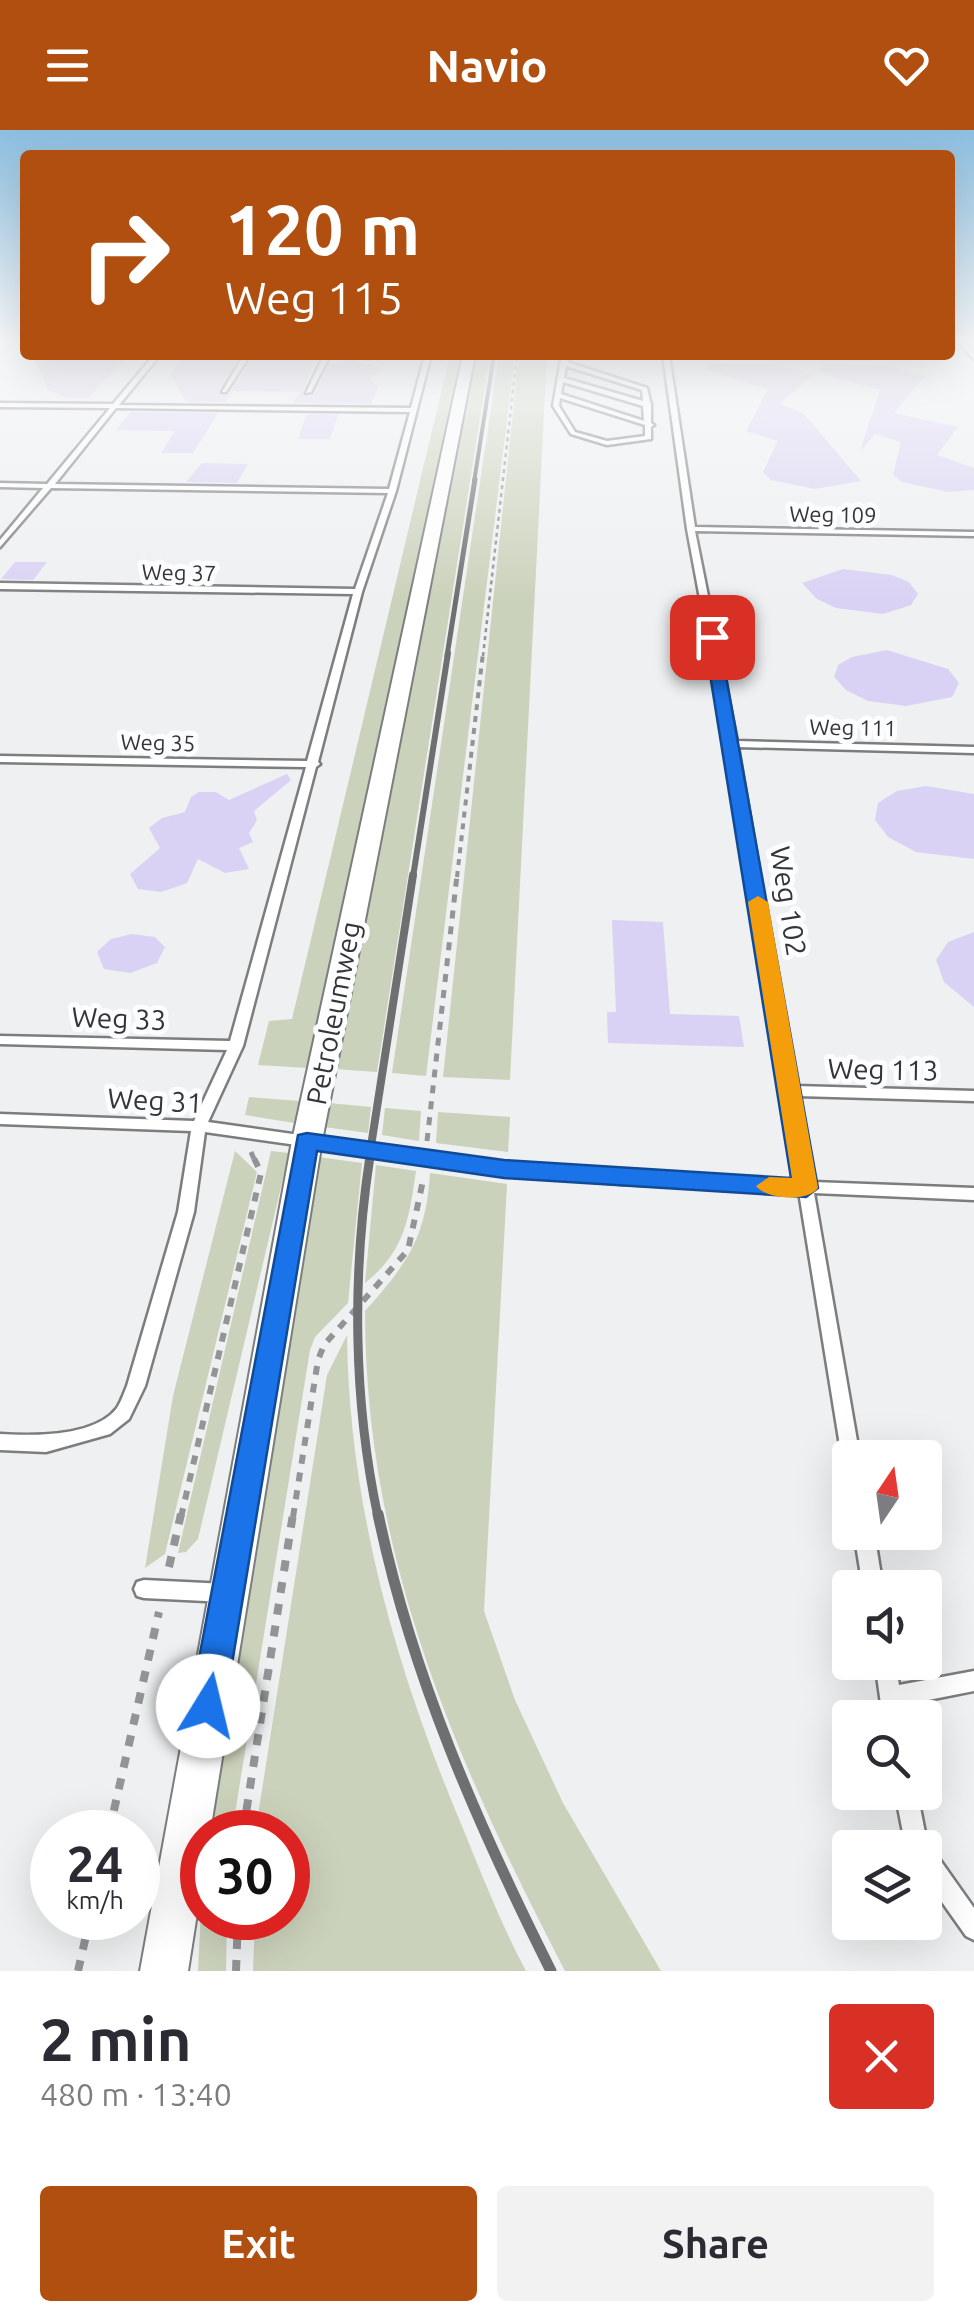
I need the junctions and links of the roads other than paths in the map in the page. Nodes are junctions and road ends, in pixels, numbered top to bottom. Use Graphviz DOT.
graph roads {
  1 [pos="95,430"];
  2 [pos="407,430"];
  3 [pos="454,430"];
  4 [pos="570,430"];
  5 [pos="651,430"];
  6 [pos="677,430"];
  7 [pos="0,485"];
  8 [pos="49,486"];
  9 [pos="392,491"];
  10 [pos="691,530"];
  11 [pos="974,534"];
  12 [pos="0,545"];
  13 [pos="0,586"];
  14 [pos="358,592"];
  15 [pos="732,744"];
  16 [pos="974,750"];
  17 [pos="0,759"];
  18 [pos="314,764"];
  19 [pos="0,1040"];
  20 [pos="236,1046"];
  21 [pos="790,1092"];
  22 [pos="974,1096"];
  23 [pos="0,1119"];
  24 [pos="199,1126"];
  25 [pos="307,1141"];
  26 [pos="806,1188"];
  27 [pos="974,1194"];
  28 [pos="848,1440"];
  29 [pos="0,1442"];
  30 [pos="154,1590"];
  31 [pos="226,1592"];
  32 [pos="974,1681"];
  33 [pos="915,1700"];
  34 [pos="942,1882"];
  35 [pos="974,1928"];
  36 [pos="164,1971"];
  1 -- 8 [label="lane"];
  2 -- 9 [label="lane"];
  3 -- 25 [label="street, Petroleumweg"];
  4 -- 5 [label="lane"];
  6 -- 10 [label="lane, Weg 102"];
  7 -- 8 [label="lane"];
  8 -- 9 [label="lane"];
  8 -- 12 [label="lane"];
  9 -- 14 [label="lane"];
  10 -- 11 [label="lane, Weg 109"];
  10 -- 15 [label="lane, Weg 102"];
  13 -- 14 [label="lane, Weg 37"];
  14 -- 18 [label="lane"];
  15 -- 16 [label="lane, Weg 111"];
  15 -- 21 [label="lane, Weg 102"];
  17 -- 18 [label="lane, Weg 35"];
  18 -- 20 [label="lane"];
  19 -- 20 [label="lane, Weg 33"];
  20 -- 24 [label="lane"];
  21 -- 22 [label="lane, Weg 113"];
  21 -- 26 [label="lane, Weg 102"];
  23 -- 24 [label="lane, Weg 31"];
  24 -- 25 [label="lane, Weg 31"];
  24 -- 29 [label="lane"];
  25 -- 26 [label="lane, Weg 31"];
  25 -- 31 [label="street, Petroleumweg"];
  26 -- 27 [label="lane, Weg 31"];
  26 -- 28 [label="lane, Weg 102"];
  30 -- 31 [label="lane"];
  31 -- 36 [label="street, Petroleumweg"];
  32 -- 33 [label="lane"];
  34 -- 35 [label="lane"];
}
